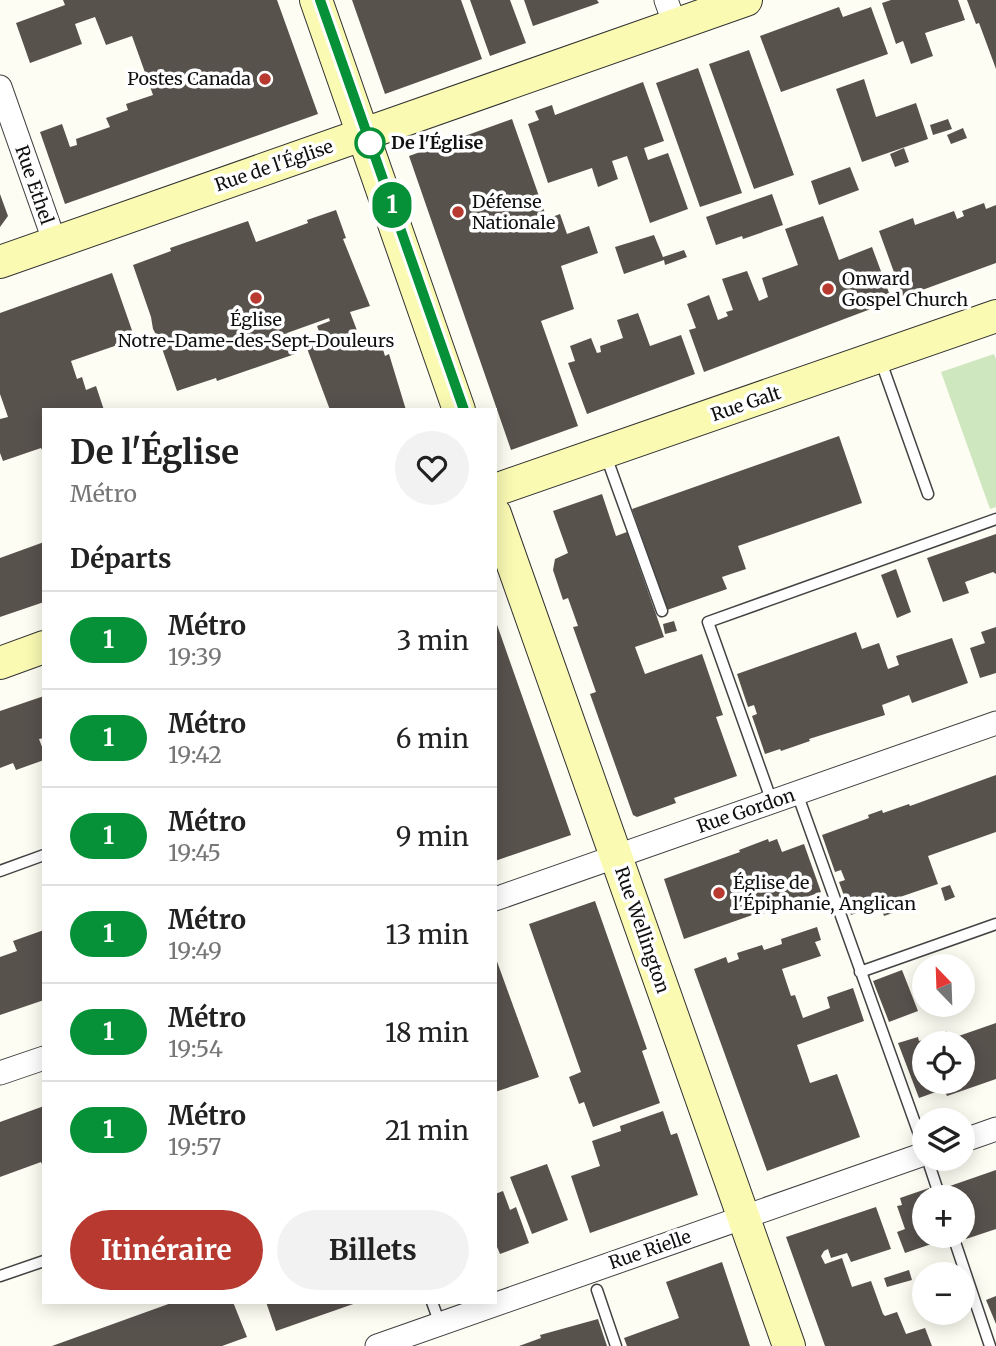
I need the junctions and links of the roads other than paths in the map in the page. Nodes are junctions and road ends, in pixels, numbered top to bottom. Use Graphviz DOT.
graph roads {
  1 [pos="316,0"];
  2 [pos="746,0"];
  3 [pos="671,13"];
  4 [pos="0,87"];
  5 [pos="363,135"];
  6 [pos="55,243"];
  7 [pos="0,262"];
  8 [pos="996,316"];
  9 [pos="879,357"];
  10 [pos="458,408"];
  11 [pos="606,453"];
  12 [pos="497,489"];
  13 [pos="928,494"];
  14 [pos="996,519"];
  15 [pos="497,520"];
  16 [pos="662,611"];
  17 [pos="42,649"];
  18 [pos="0,663"];
  19 [pos="996,723"];
  20 [pos="797,793"];
  21 [pos="772,802"];
  22 [pos="42,856"];
  23 [pos="616,856"];
  24 [pos="0,870"];
  25 [pos="497,899"];
  26 [pos="996,924"];
  27 [pos="860,972"];
  28 [pos="42,1059"];
  29 [pos="0,1073"];
  30 [pos="912,1113"];
  31 [pos="996,1129"];
  32 [pos="975,1136"];
  33 [pos="912,1158"];
  34 [pos="744,1217"];
  35 [pos="958,1248"];
  36 [pos="42,1262"];
  37 [pos="0,1276"];
  38 [pos="597,1290"];
  39 [pos="433,1304"];
  40 [pos="497,1304"];
  41 [pos="497,1304"];
  42 [pos="440,1324"];
  43 [pos="990,1331"];
  44 [pos="408,1341"];
  45 [pos="377,1346"];
  46 [pos="617,1346"];
  47 [pos="789,1346"];
  48 [pos="990,1346"];
  1 -- 5 [label="main road"];
  2 -- 3 [label="main road, Rue de l'Église"];
  3 -- 5 [label="main road, Rue de l'Église"];
  4 -- 6 [label="street, Rue Ethel"];
  5 -- 6 [label="main road, Rue de l'Église"];
  5 -- 10 [label="main road"];
  6 -- 7 [label="main road, Rue de l'Église"];
  8 -- 9 [label="main road, Rue Galt"];
  9 -- 11 [label="main road, Rue Galt"];
  9 -- 13 [label="lane"];
  11 -- 12 [label="main road, Rue Galt"];
  11 -- 16 [label="lane"];
  14 -- 21 [label="lane"];
  15 -- 23 [label="main road, Rue Wellington"];
  17 -- 18 [label="main road"];
  19 -- 20 [label="street, Rue Gordon"];
  20 -- 21 [label="street, Rue Gordon"];
  20 -- 27 [label="lane"];
  21 -- 23 [label="street, Rue Gordon"];
  22 -- 24 [label="lane"];
  23 -- 25 [label="street, Rue Gordon"];
  23 -- 34 [label="main road, Rue Wellington"];
  26 -- 27 [label="lane"];
  27 -- 30 [label="lane"];
  28 -- 29 [label="street"];
  31 -- 32 [label="street"];
  33 -- 34 [label="street, Rue Rielle"];
  34 -- 41 [label="street, Rue Rielle"];
  34 -- 47 [label="main road, Rue Wellington"];
  35 -- 43 [label="lane"];
  36 -- 37 [label="lane"];
  38 -- 46 [label="lane"];
  39 -- 42 [label="lane"];
  40 -- 42 [label="street, Rue Rielle"];
  42 -- 44 [label="street, Rue Rielle"];
  43 -- 48 [label="lane"];
  44 -- 45 [label="street, Rue Rielle"];
}
